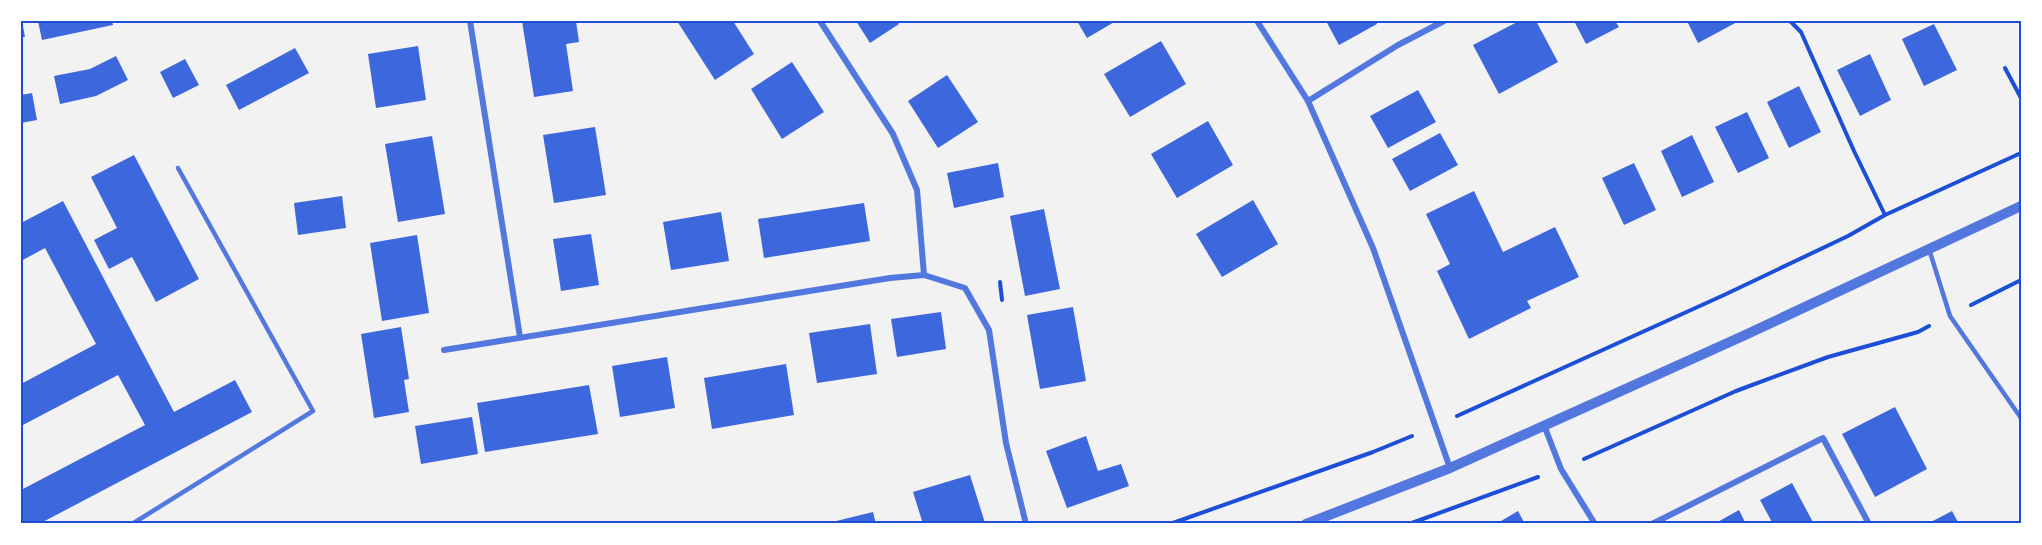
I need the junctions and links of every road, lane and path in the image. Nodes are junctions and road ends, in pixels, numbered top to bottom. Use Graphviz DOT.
graph roads {
  1 [pos="470,21"];
  2 [pos="820,21"];
  3 [pos="1257,21"];
  4 [pos="1444,21"];
  5 [pos="1790,21"];
  6 [pos="2005,68"];
  7 [pos="2021,98"];
  8 [pos="1308,101"];
  9 [pos="2021,153"];
  10 [pos="178,168"];
  11 [pos="2021,206"];
  12 [pos="1886,214"];
  13 [pos="1929,249"];
  14 [pos="924,275"];
  15 [pos="2021,280"];
  16 [pos="1950,316"];
  17 [pos="520,337"];
  18 [pos="444,350"];
  19 [pos="2021,418"];
  20 [pos="1544,425"];
  21 [pos="1435,426"];
  22 [pos="1450,468"];
  23 [pos="1561,469"];
  24 [pos="132,524"];
  25 [pos="1026,524"];
  26 [pos="1170,524"];
  27 [pos="1306,524"];
  28 [pos="1409,524"];
  29 [pos="1595,524"];
  30 [pos="1652,524"];
  31 [pos="1869,524"];
  1 -- 17 [label="street"];
  2 -- 14 [label="street"];
  3 -- 8 [label="street"];
  4 -- 8 [label="street"];
  5 -- 12 [label="path"];
  6 -- 7 [label="path"];
  8 -- 21 [label="street"];
  9 -- 12 [label="path"];
  10 -- 24 [label="lane"];
  11 -- 13 [label="street"];
  12 -- 21 [label="path"];
  13 -- 16 [label="lane"];
  13 -- 20 [label="street"];
  14 -- 17 [label="street"];
  14 -- 25 [label="street"];
  15 -- 16 [label="path"];
  16 -- 19 [label="lane"];
  16 -- 23 [label="path"];
  17 -- 18 [label="street"];
  20 -- 22 [label="street"];
  20 -- 23 [label="street"];
  21 -- 22 [label="street"];
  21 -- 26 [label="path"];
  22 -- 27 [label="street"];
  23 -- 28 [label="path"];
  23 -- 29 [label="street"];
  30 -- 31 [label="street"];
}
